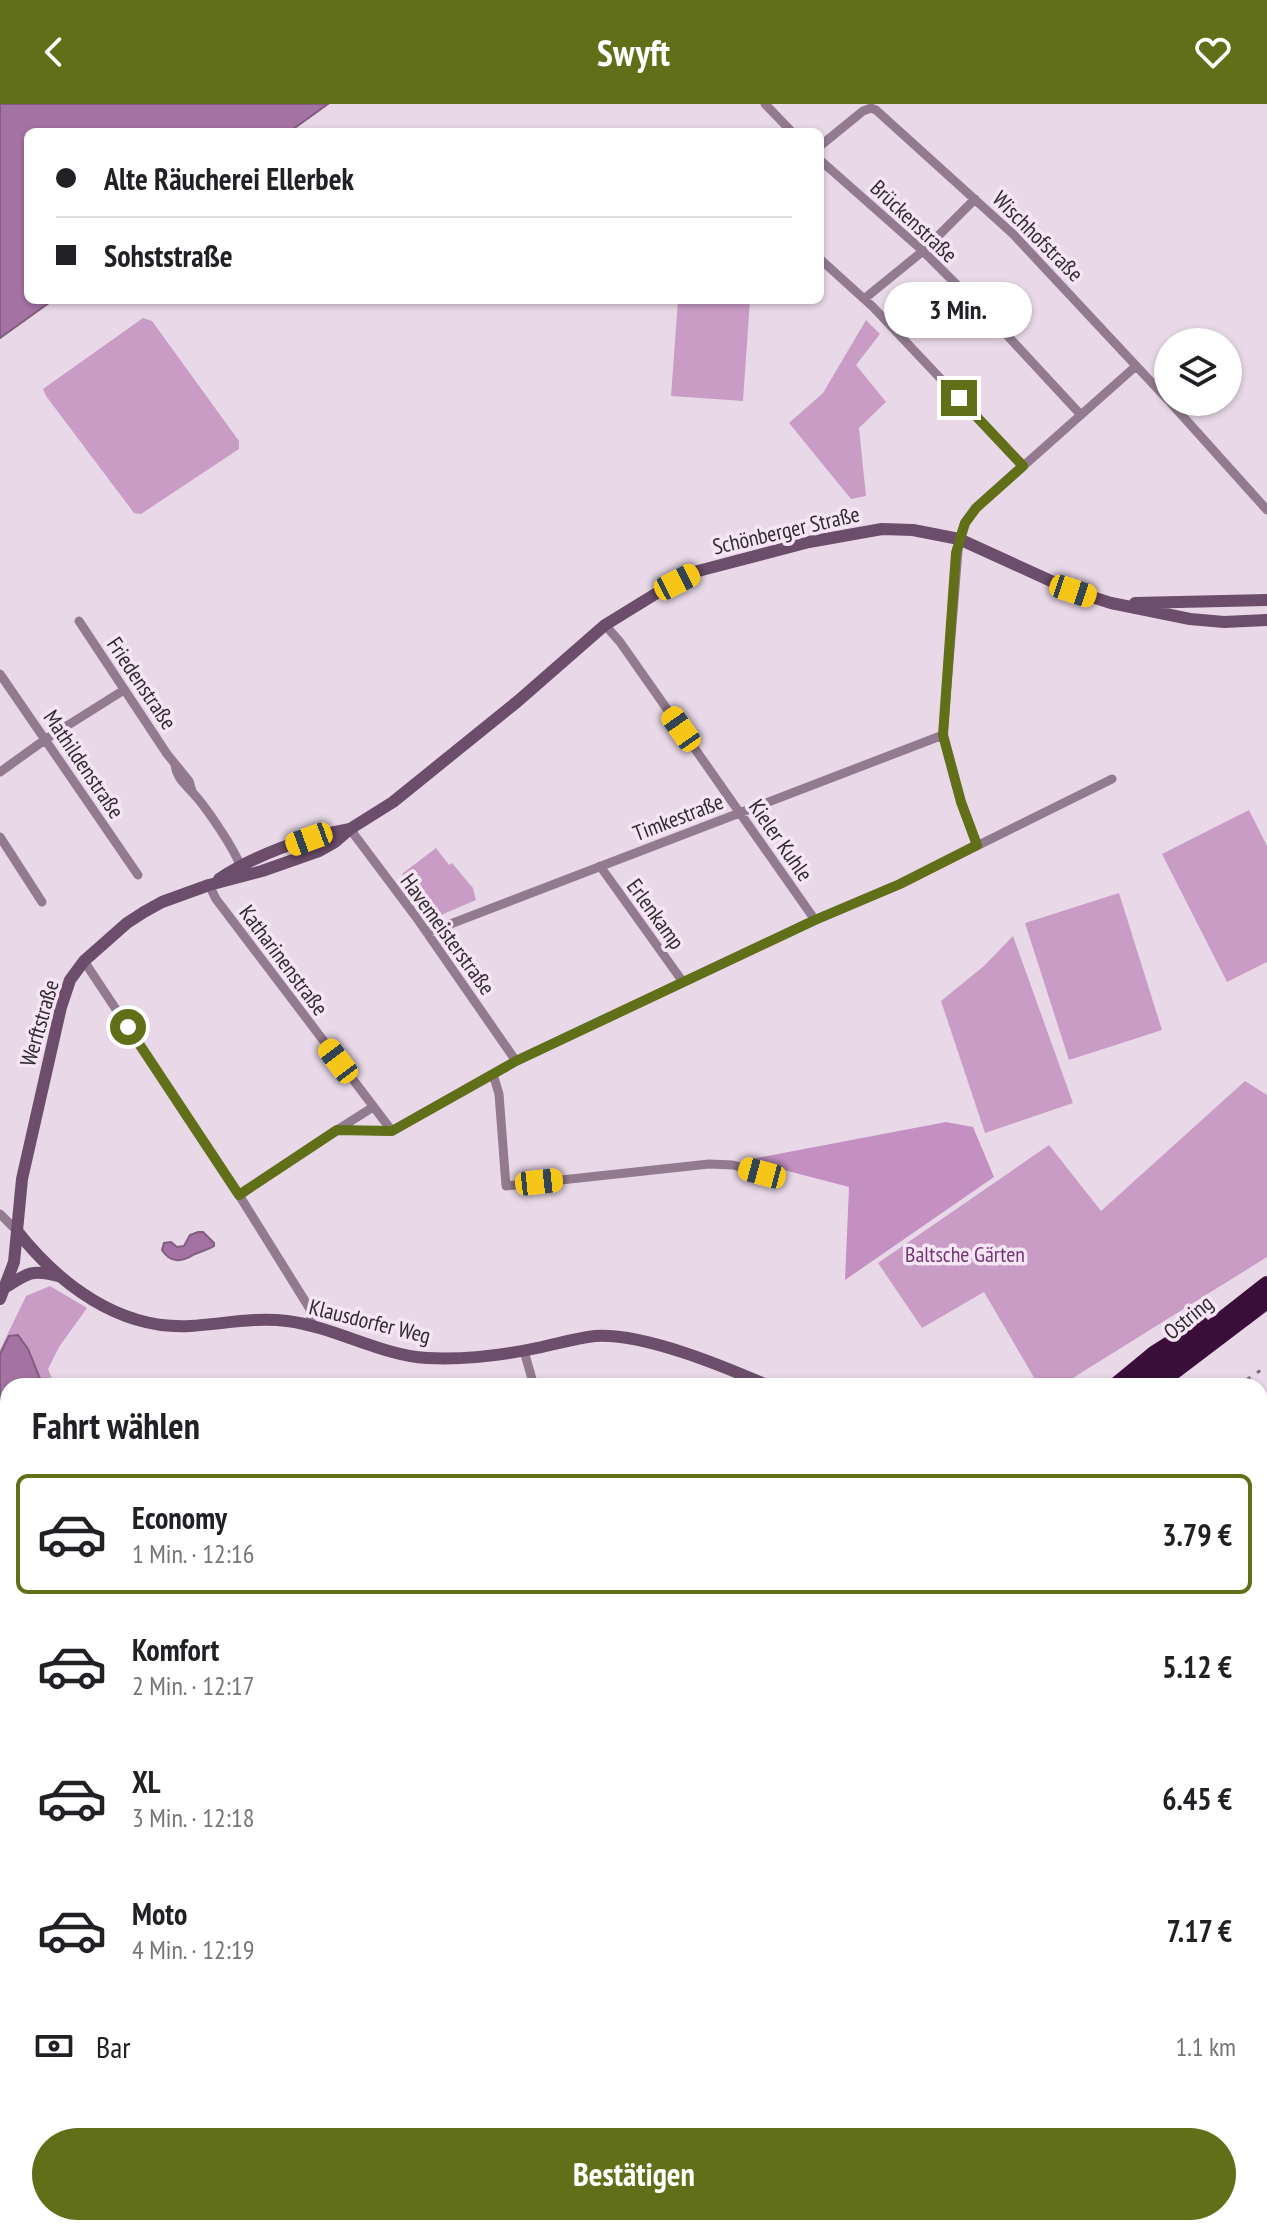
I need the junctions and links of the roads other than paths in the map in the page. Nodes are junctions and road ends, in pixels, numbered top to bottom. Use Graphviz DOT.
graph roads {
  1 [pos="765,104"];
  2 [pos="788,128"];
  3 [pos="824,143"];
  4 [pos="824,164"];
  5 [pos="975,199"];
  6 [pos="923,251"];
  7 [pos="824,263"];
  8 [pos="864,299"];
  9 [pos="1136,366"];
  10 [pos="1154,385"];
  11 [pos="1081,415"];
  12 [pos="1182,416"];
  13 [pos="1023,466"];
  14 [pos="1267,510"];
  15 [pos="959,539"];
  16 [pos="1267,600"];
  17 [pos="1111,603"];
  18 [pos="1267,620"];
  19 [pos="79,621"];
  20 [pos="605,625"];
  21 [pos="0,674"];
  22 [pos="124,690"];
  23 [pos="943,735"];
  24 [pos="46,739"];
  25 [pos="0,772"];
  26 [pos="1112,779"];
  27 [pos="740,813"];
  28 [pos="350,829"];
  29 [pos="0,837"];
  30 [pos="977,845"];
  31 [pos="240,865"];
  32 [pos="600,866"];
  33 [pos="138,875"];
  34 [pos="209,885"];
  35 [pos="42,902"];
  36 [pos="815,920"];
  37 [pos="427,933"];
  38 [pos="84,961"];
  39 [pos="683,982"];
  40 [pos="516,1061"];
  41 [pos="493,1074"];
  42 [pos="373,1107"];
  43 [pos="337,1130"];
  44 [pos="392,1131"];
  45 [pos="762,1173"];
  46 [pos="239,1195"];
  47 [pos="0,1214"];
  48 [pos="17,1231"];
  49 [pos="61,1277"];
  50 [pos="1267,1284"];
  51 [pos="3,1293"];
  52 [pos="1267,1301"];
  53 [pos="1233,1318"];
  54 [pos="312,1326"];
  55 [pos="524,1351"];
  56 [pos="532,1378"];
  57 [pos="749,1378"];
  58 [pos="1125,1378"];
  59 [pos="1148,1378"];
  60 [pos="1164,1378"];
  61 [pos="1182,1378"];
  1 -- 2 [label="street"];
  3 -- 5 [label="street, Wischhofstraße"];
  4 -- 6 [label="street, Brückenstraße"];
  5 -- 6 [label="street"];
  5 -- 9 [label="street, Wischhofstraße"];
  6 -- 8 [label="street"];
  6 -- 11 [label="street, Brückenstraße"];
  7 -- 8 [label="street"];
  8 -- 13 [label="street"];
  9 -- 10 [label="street, Wischhofstraße"];
  9 -- 11 [label="street"];
  11 -- 13 [label="street"];
  12 -- 14 [label="street, Wischhofstraße"];
  13 -- 15 [label="street"];
  15 -- 17 [label="main road, Schönberger Straße"];
  15 -- 20 [label="main road, Schönberger Straße"];
  15 -- 23 [label="street"];
  16 -- 17 [label="main road, Schönberger Straße"];
  17 -- 18 [label="main road, Schönberger Straße"];
  19 -- 22 [label="street, Friedenstraße"];
  20 -- 27 [label="street, Kieler Kuhle"];
  20 -- 28 [label="main road, Schönberger Straße"];
  21 -- 24 [label="street, Mathildenstraße"];
  22 -- 24 [label="street"];
  22 -- 31 [label="street, Friedenstraße"];
  23 -- 27 [label="street, Timkestraße"];
  23 -- 30 [label="street"];
  24 -- 25 [label="street"];
  24 -- 33 [label="street, Mathildenstraße"];
  26 -- 30 [label="street"];
  27 -- 32 [label="street, Timkestraße"];
  27 -- 36 [label="street, Kieler Kuhle"];
  28 -- 31 [label="main road, Schönberger Straße"];
  28 -- 34 [label="main road, Schönberger Straße"];
  28 -- 37 [label="street, Havemeisterstraße"];
  29 -- 35 [label="street"];
  30 -- 36 [label="street"];
  31 -- 34 [label="main road, Schönberger Straße"];
  32 -- 37 [label="street, Timkestraße"];
  32 -- 39 [label="street, Erlenkamp"];
  34 -- 38 [label="main road, Schönberger Straße"];
  34 -- 42 [label="street, Katharinenstraße"];
  36 -- 39 [label="street"];
  37 -- 40 [label="street, Havemeisterstraße"];
  38 -- 46 [label="street"];
  38 -- 48 [label="main road, Werftstraße"];
  39 -- 40 [label="street"];
  40 -- 41 [label="street"];
  41 -- 44 [label="street"];
  41 -- 45 [label="street"];
  42 -- 43 [label="street"];
  42 -- 44 [label="street, Katharinenstraße"];
  43 -- 44 [label="street"];
  43 -- 46 [label="street"];
  46 -- 54 [label="street"];
  47 -- 48 [label="street, Klausdorfer Weg"];
  48 -- 49 [label="main road, Klausdorfer Weg"];
  48 -- 51 [label="main road, Werftstraße"];
  49 -- 51 [label="main road"];
  49 -- 54 [label="main road, Klausdorfer Weg"];
  50 -- 53 [label="highway, Ostring"];
  52 -- 53 [label="highway, Ostring"];
  53 -- 58 [label="highway"];
  53 -- 59 [label="highway, Ostring"];
  53 -- 60 [label="highway, Ostring"];
  53 -- 61 [label="highway"];
  54 -- 55 [label="main road, Klausdorfer Weg"];
  55 -- 56 [label="street"];
  55 -- 57 [label="main road, Klausdorfer Weg"];
}
